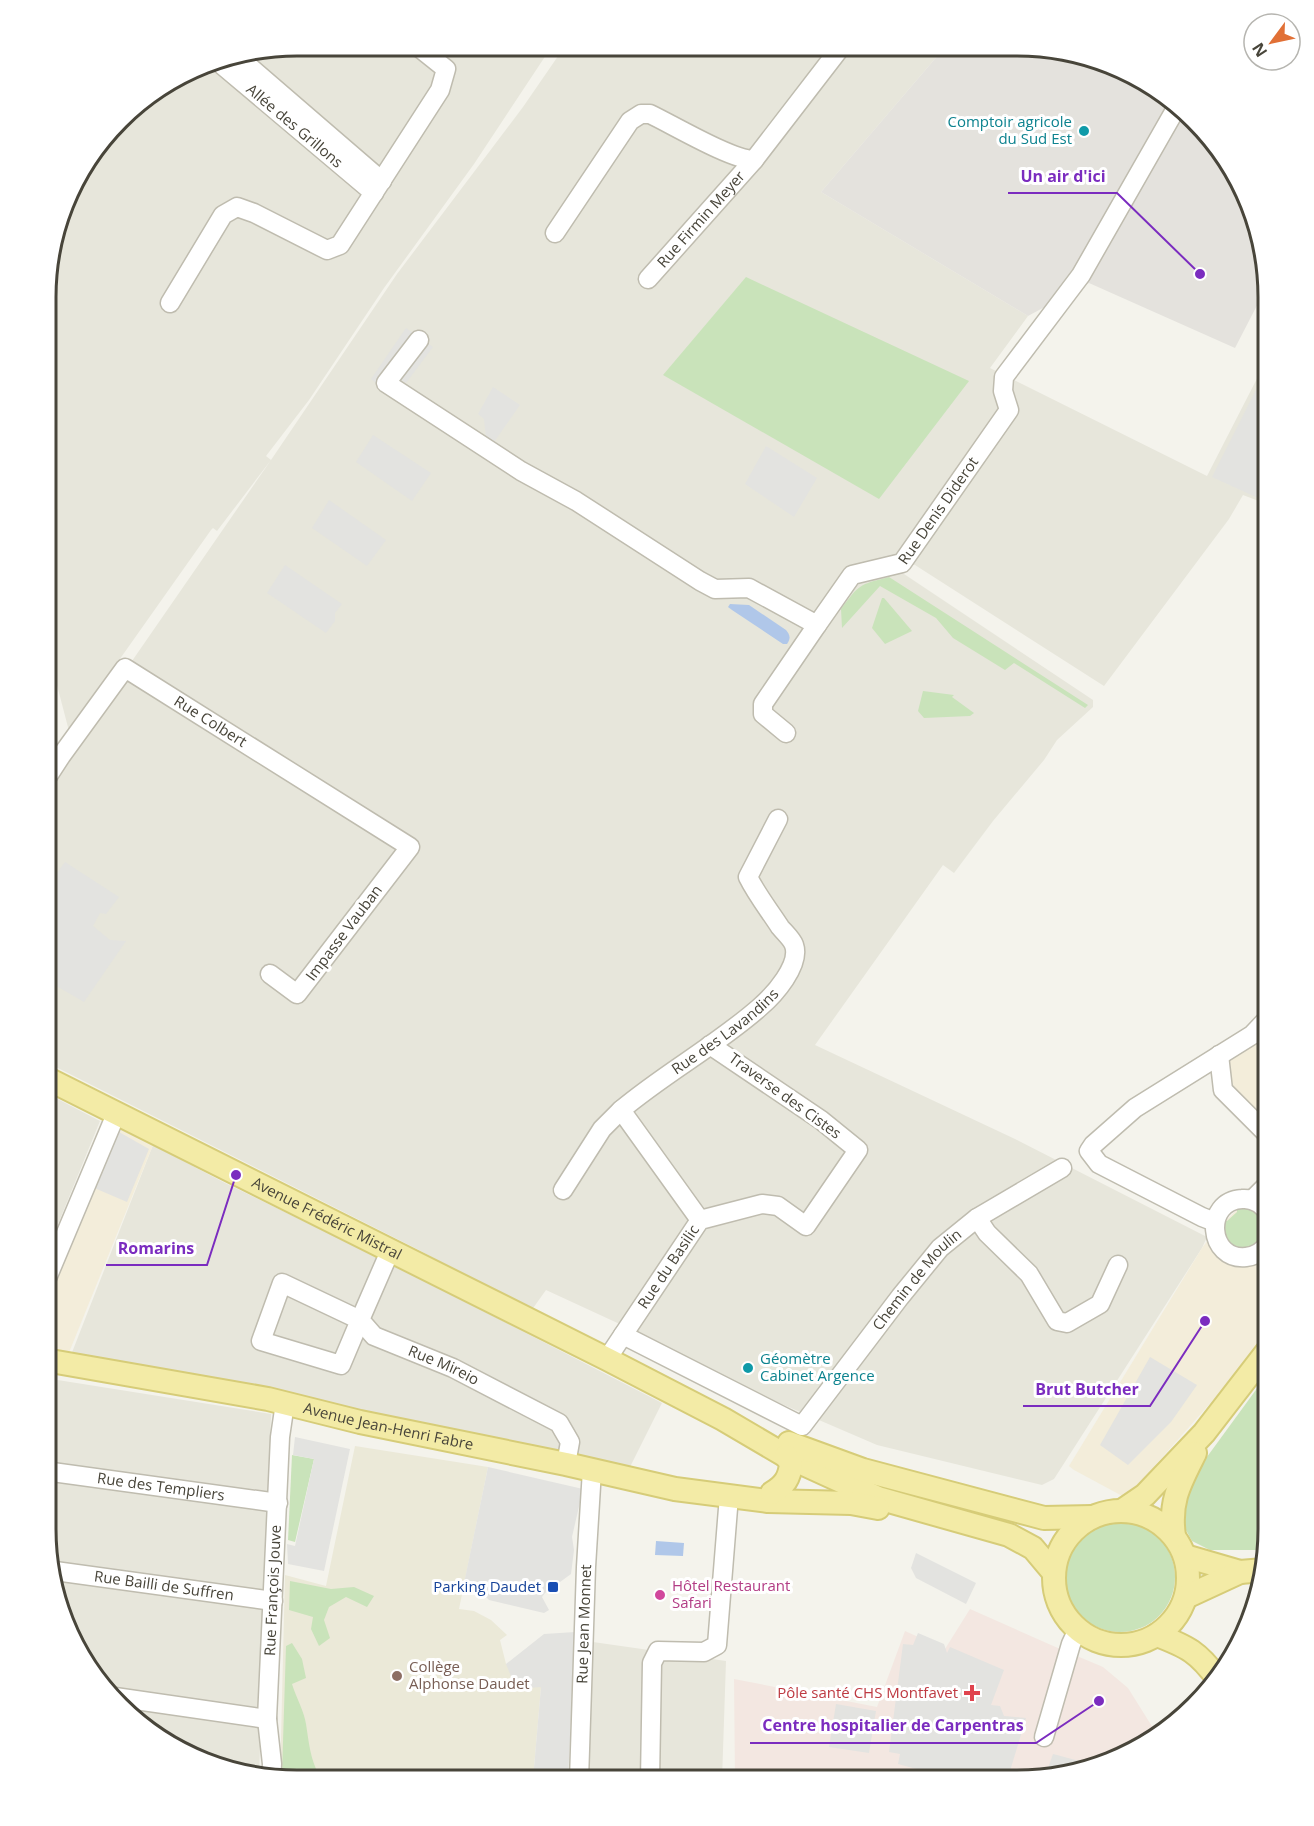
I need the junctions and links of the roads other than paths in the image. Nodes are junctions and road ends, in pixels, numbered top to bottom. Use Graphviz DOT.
graph roads {
  1 [pos="430,56"];
  2 [pos="834,56"];
  3 [pos="243,62"];
  4 [pos="225,67"];
  5 [pos="1174,112"];
  6 [pos="754,160"];
  7 [pos="378,187"];
  8 [pos="555,233"];
  9 [pos="648,279"];
  10 [pos="170,303"];
  11 [pos="419,340"];
  12 [pos="817,625"];
  13 [pos="786,733"];
  14 [pos="55,765"];
  15 [pos="778,819"];
  16 [pos="410,847"];
  17 [pos="270,974"];
  18 [pos="1258,1029"];
  19 [pos="710,1045"];
  20 [pos="1219,1055"];
  21 [pos="55,1083"];
  22 [pos="621,1110"];
  23 [pos="116,1114"];
  24 [pos="1258,1125"];
  25 [pos="858,1150"];
  26 [pos="1062,1168"];
  27 [pos="562,1190"];
  28 [pos="1258,1194"];
  29 [pos="1252,1200"];
  30 [pos="1258,1203"];
  31 [pos="977,1218"];
  32 [pos="700,1220"];
  33 [pos="1215,1222"];
  34 [pos="390,1251"];
  35 [pos="1258,1253"];
  36 [pos="55,1259"];
  37 [pos="1118,1265"];
  38 [pos="360,1320"];
  39 [pos="623,1335"];
  40 [pos="607,1359"];
  41 [pos="55,1362"];
  42 [pos="1258,1363"];
  43 [pos="285,1403"];
  44 [pos="723,1419"];
  45 [pos="1204,1433"];
  46 [pos="786,1456"];
  47 [pos="566,1464"];
  48 [pos="592,1470"];
  49 [pos="55,1472"];
  50 [pos="852,1487"];
  51 [pos="944,1492"];
  52 [pos="772,1493"];
  53 [pos="729,1496"];
  54 [pos="278,1503"];
  55 [pos="1123,1510"];
  56 [pos="1092,1517"];
  57 [pos="985,1529"];
  58 [pos="1174,1536"];
  59 [pos="1185,1556"];
  60 [pos="1250,1571"];
  61 [pos="59,1572"];
  62 [pos="1054,1573"];
  63 [pos="1186,1597"];
  64 [pos="273,1601"];
  65 [pos="1078,1629"];
  66 [pos="1157,1635"];
  67 [pos="1212,1672"];
  68 [pos="124,1698"];
  69 [pos="267,1719"];
  70 [pos="1044,1737"];
  71 [pos="272,1769"];
  72 [pos="579,1770"];
  73 [pos="650,1770"];
  1 -- 7 [label="street"];
  2 -- 6 [label="street, Rue Firmin Meyer"];
  3 -- 7 [label="street, Allée des Grillons"];
  4 -- 7 [label="street, Allée des Grillons"];
  5 -- 12 [label="street, Rue Denis Diderot"];
  6 -- 8 [label="street, Rue Firmin Meyer"];
  6 -- 9 [label="street, Rue Firmin Meyer"];
  7 -- 10 [label="street"];
  11 -- 12 [label="street"];
  12 -- 13 [label="street, Rue Denis Diderot"];
  14 -- 16 [label="street, Rue Colbert"];
  15 -- 19 [label="street, Rue des Lavandins"];
  16 -- 17 [label="street, Impasse Vauban"];
  18 -- 20 [label="street"];
  19 -- 22 [label="street, Rue des Lavandins"];
  19 -- 25 [label="street, Traverse des Cistes"];
  20 -- 24 [label="street"];
  20 -- 33 [label="street"];
  21 -- 23 [label="main road, Avenue Frédéric Mistral"];
  22 -- 27 [label="street, Rue des Lavandins"];
  22 -- 32 [label="street"];
  23 -- 34 [label="main road, Avenue Frédéric Mistral"];
  23 -- 36 [label="street"];
  25 -- 32 [label="street, Rue du Basilic"];
  26 -- 31 [label="street, Chemin de Moulin"];
  28 -- 29 [label="street"];
  29 -- 30 [label="street"];
  29 -- 33 [label="street"];
  31 -- 37 [label="street"];
  31 -- 39 [label="street, Chemin de Moulin"];
  32 -- 39 [label="street, Rue du Basilic"];
  33 -- 35 [label="street"];
  34 -- 38 [label="street"];
  34 -- 40 [label="main road, Avenue Frédéric Mistral"];
  38 -- 38 [label="street"];
  38 -- 47 [label="street, Rue Mireio"];
  39 -- 40 [label="street"];
  40 -- 44 [label="main road, Avenue Frédéric Mistral"];
  41 -- 43 [label="main road, Avenue Jean-Henri Fabre"];
  42 -- 45 [label="main road"];
  43 -- 47 [label="main road, Avenue Jean-Henri Fabre"];
  43 -- 54 [label="street, Rue François Jouve"];
  44 -- 46 [label="main road"];
  44 -- 51 [label="main road"];
  45 -- 55 [label="main road"];
  45 -- 58 [label="main road"];
  46 -- 50 [label="main road"];
  46 -- 52 [label="main road"];
  47 -- 48 [label="main road, Avenue Jean-Henri Fabre"];
  48 -- 53 [label="main road, Avenue Jean-Henri Fabre"];
  48 -- 72 [label="street, Rue Jean Monnet"];
  49 -- 54 [label="street, Rue des Templiers"];
  50 -- 51 [label="main road"];
  50 -- 52 [label="main road"];
  50 -- 57 [label="main road"];
  51 -- 56 [label="main road"];
  52 -- 53 [label="main road"];
  53 -- 57 [label="main road"];
  53 -- 73 [label="street"];
  54 -- 64 [label="street, Rue François Jouve"];
  55 -- 56 [label="main road"];
  55 -- 58 [label="main road"];
  56 -- 62 [label="main road"];
  57 -- 62 [label="main road"];
  58 -- 59 [label="main road"];
  59 -- 60 [label="main road"];
  59 -- 63 [label="main road"];
  60 -- 63 [label="main road"];
  61 -- 64 [label="street, Rue Bailli de Suffren"];
  62 -- 65 [label="main road"];
  63 -- 66 [label="main road"];
  64 -- 69 [label="street, Rue François Jouve"];
  65 -- 66 [label="main road"];
  65 -- 70 [label="street"];
  66 -- 67 [label="main road"];
  68 -- 69 [label="street"];
  69 -- 71 [label="street, Rue François Jouve"];
}
